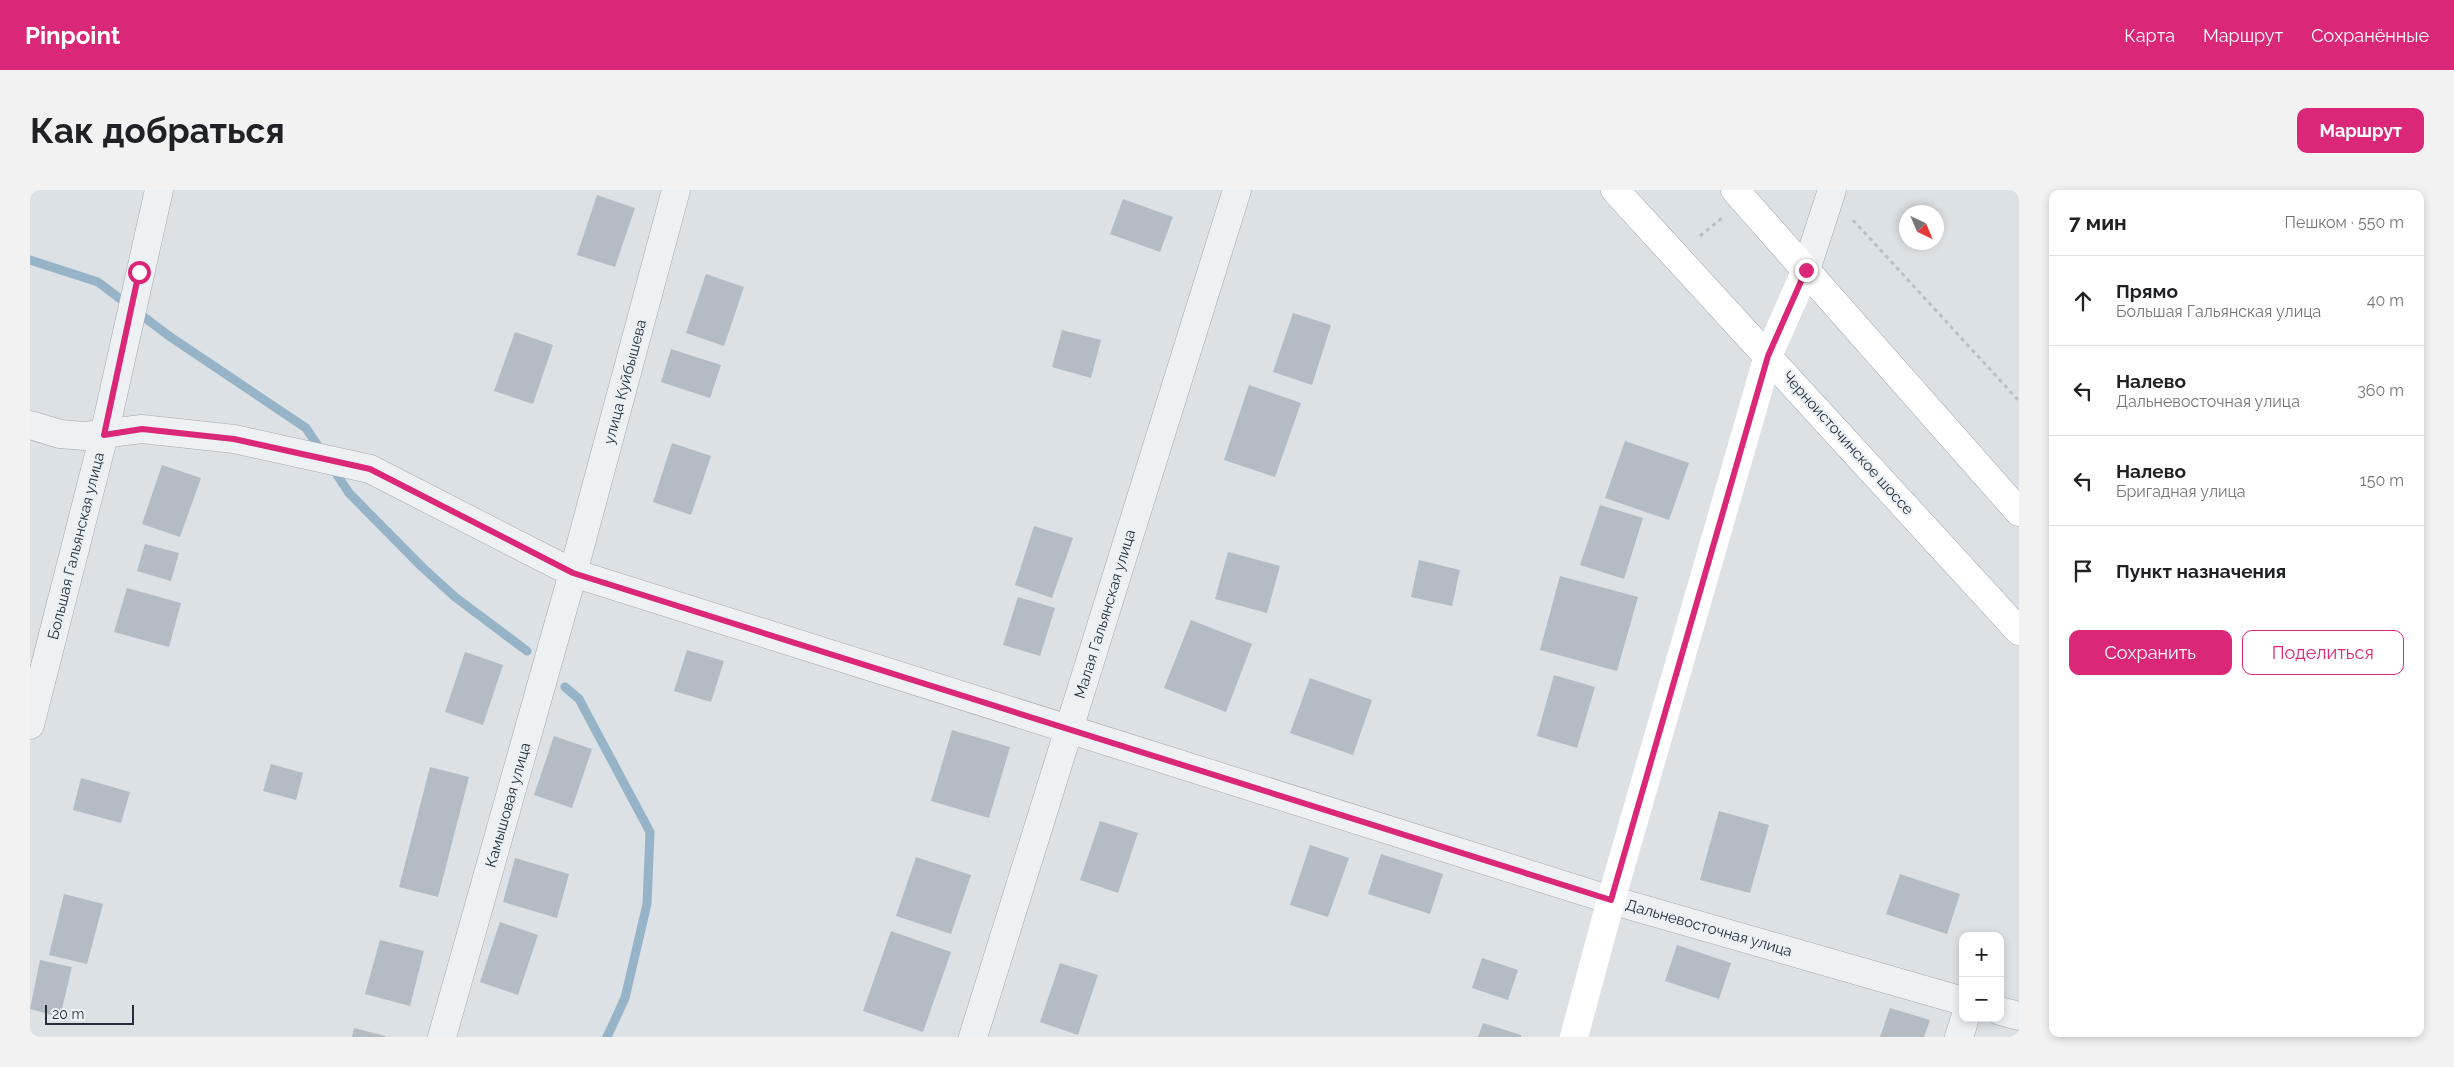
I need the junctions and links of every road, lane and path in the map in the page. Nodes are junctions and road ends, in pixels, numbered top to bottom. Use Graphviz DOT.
graph roads {
  1 [pos="159,190"];
  2 [pos="676,190"];
  3 [pos="1237,190"];
  4 [pos="1615,190"];
  5 [pos="1735,190"];
  6 [pos="1831,192"];
  7 [pos="1722,217"];
  8 [pos="1700,236"];
  9 [pos="1806,270"];
  10 [pos="1768,356"];
  11 [pos="2019,401"];
  12 [pos="30,425"];
  13 [pos="104,435"];
  14 [pos="2019,512"];
  15 [pos="573,573"];
  16 [pos="2019,631"];
  17 [pos="30,725"];
  18 [pos="1069,729"];
  19 [pos="1611,900"];
  20 [pos="1959,1000"];
  21 [pos="2004,1012"];
  22 [pos="2019,1016"];
  23 [pos="1964,1022"];
  24 [pos="442,1037"];
  25 [pos="972,1037"];
  26 [pos="1574,1037"];
  27 [pos="1959,1037"];
  1 -- 13 [label="street, Большая Гальянская улица"];
  2 -- 15 [label="street, улица Куйбышева"];
  3 -- 18 [label="street, Малая Гальянская улица"];
  4 -- 10 [label="main road, Черноисточинское шоссе"];
  5 -- 9 [label="main road"];
  6 -- 9 [label="street"];
  6 -- 11 [label="path"];
  7 -- 8 [label="path"];
  9 -- 10 [label="main road"];
  9 -- 14 [label="main road"];
  10 -- 16 [label="main road, Черноисточинское шоссе"];
  10 -- 19 [label="main road"];
  12 -- 13 [label="street, Дальневосточная улица"];
  13 -- 15 [label="street, Дальневосточная улица"];
  13 -- 17 [label="street, Большая Гальянская улица"];
  15 -- 18 [label="street, Дальневосточная улица"];
  15 -- 24 [label="street, Камышовая улица"];
  18 -- 19 [label="street, Дальневосточная улица"];
  18 -- 25 [label="street, Малая Гальянская улица"];
  19 -- 20 [label="street, Дальневосточная улица"];
  19 -- 26 [label="main road"];
  21 -- 22 [label="street"];
  23 -- 27 [label="street"];
}
